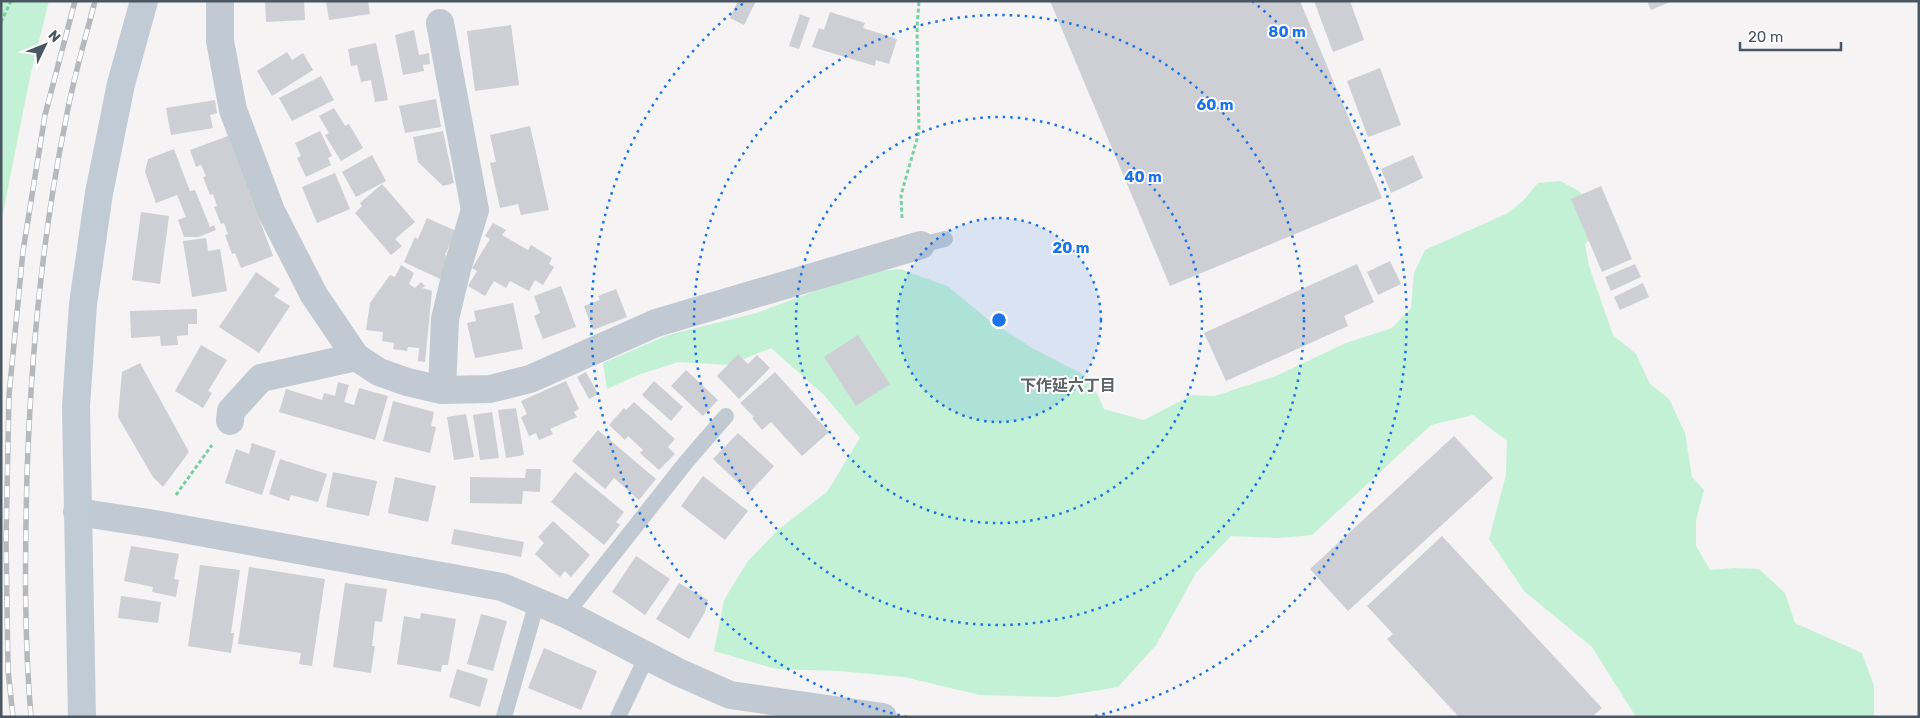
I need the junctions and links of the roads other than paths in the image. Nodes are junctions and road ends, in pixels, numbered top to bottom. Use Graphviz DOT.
graph roads {
  1 [pos="144,1"];
  2 [pos="220,1"];
  3 [pos="440,23"];
  4 [pos="923,244"];
  5 [pos="356,357"];
  6 [pos="442,390"];
  7 [pos="726,416"];
  8 [pos="230,421"];
  9 [pos="77,512"];
  10 [pos="537,602"];
  11 [pos="566,614"];
  12 [pos="647,656"];
  13 [pos="82,717"];
  14 [pos="504,717"];
  15 [pos="618,717"];
  16 [pos="883,717"];
  1 -- 9 [label="street"];
  2 -- 5 [label="street"];
  3 -- 6 [label="street"];
  4 -- 6 [label="street"];
  5 -- 6 [label="street"];
  5 -- 8 [label="street"];
  7 -- 11 [label="lane"];
  9 -- 10 [label="street"];
  9 -- 13 [label="street"];
  10 -- 11 [label="street"];
  10 -- 14 [label="lane"];
  11 -- 12 [label="street"];
  12 -- 15 [label="lane"];
  12 -- 16 [label="street"];
}
